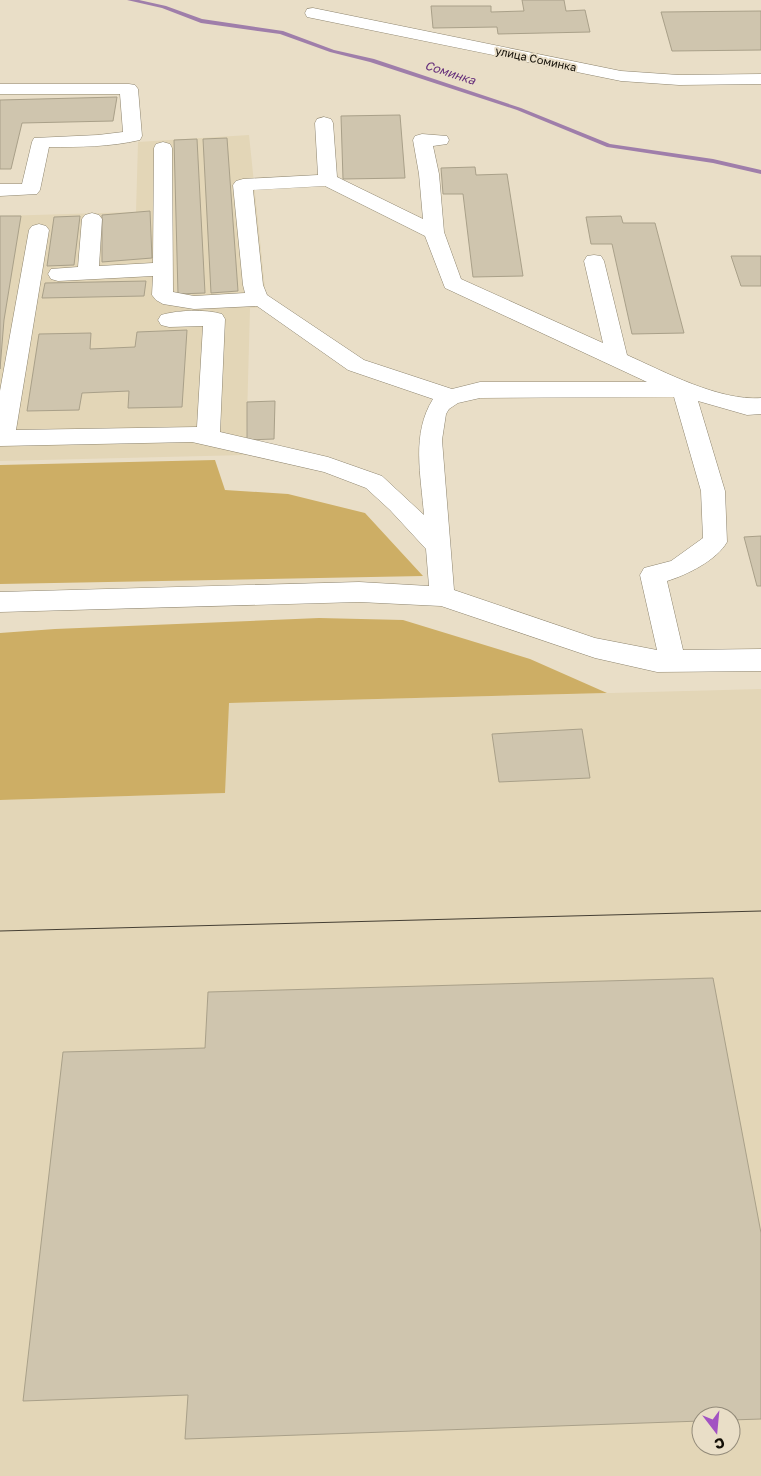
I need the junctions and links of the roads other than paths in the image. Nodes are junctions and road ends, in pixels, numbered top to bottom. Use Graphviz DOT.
graph roads {
  1 [pos="313,13"];
  2 [pos="761,79"];
  3 [pos="0,89"];
  4 [pos="324,123"];
  5 [pos="440,140"];
  6 [pos="163,148"];
  7 [pos="328,180"];
  8 [pos="0,190"];
  9 [pos="92,219"];
  10 [pos="38,230"];
  11 [pos="434,232"];
  12 [pos="594,261"];
  13 [pos="163,270"];
  14 [pos="88,272"];
  15 [pos="58,274"];
  16 [pos="258,299"];
  17 [pos="169,320"];
  18 [pos="617,358"];
  19 [pos="683,389"];
  20 [pos="451,397"];
  21 [pos="761,406"];
  22 [pos="208,438"];
  23 [pos="439,547"];
  24 [pos="442,596"];
  25 [pos="0,602"];
  26 [pos="761,660"];
  27 [pos="672,661"];
  1 -- 2 [label="street, улица Соминка"];
  3 -- 8 [label="street"];
  4 -- 7 [label="street"];
  5 -- 11 [label="street"];
  6 -- 13 [label="street"];
  7 -- 11 [label="street"];
  7 -- 16 [label="street"];
  9 -- 14 [label="street"];
  10 -- 22 [label="street"];
  11 -- 18 [label="street"];
  12 -- 18 [label="street"];
  13 -- 14 [label="street"];
  13 -- 16 [label="street"];
  14 -- 15 [label="street"];
  16 -- 20 [label="street"];
  17 -- 22 [label="street"];
  18 -- 19 [label="street"];
  19 -- 20 [label="street"];
  19 -- 21 [label="street"];
  19 -- 27 [label="street"];
  20 -- 23 [label="street"];
  22 -- 23 [label="street"];
  23 -- 24 [label="street"];
  24 -- 25 [label="street"];
  24 -- 27 [label="street"];
  26 -- 27 [label="street"];
}
